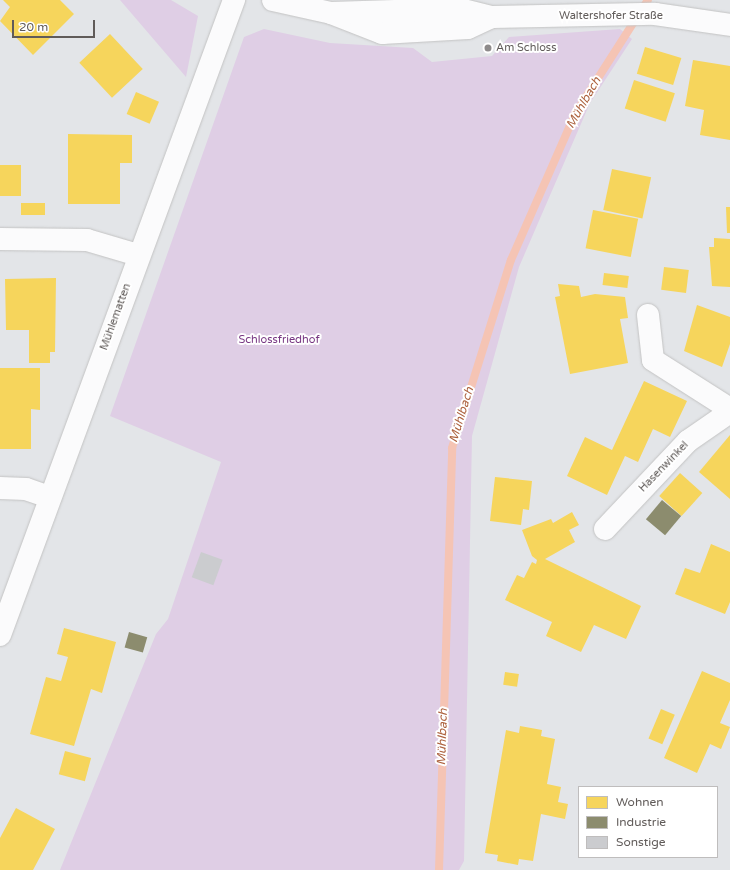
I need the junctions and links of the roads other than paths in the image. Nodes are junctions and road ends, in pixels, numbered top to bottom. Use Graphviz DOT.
graph roads {
  1 [pos="234,0"];
  2 [pos="273,0"];
  3 [pos="730,25"];
  4 [pos="0,239"];
  5 [pos="138,255"];
  6 [pos="648,315"];
  7 [pos="730,411"];
  8 [pos="0,488"];
  9 [pos="50,497"];
  10 [pos="606,529"];
  11 [pos="0,635"];
  1 -- 5 [label="street, Mühlematten"];
  2 -- 3 [label="street, Waltershofer Straße"];
  4 -- 5 [label="street"];
  5 -- 9 [label="street, Mühlematten"];
  6 -- 7 [label="street, Hasenwinkel"];
  7 -- 10 [label="street, Hasenwinkel"];
  8 -- 9 [label="street"];
  9 -- 11 [label="street, Mühlematten"];
}
